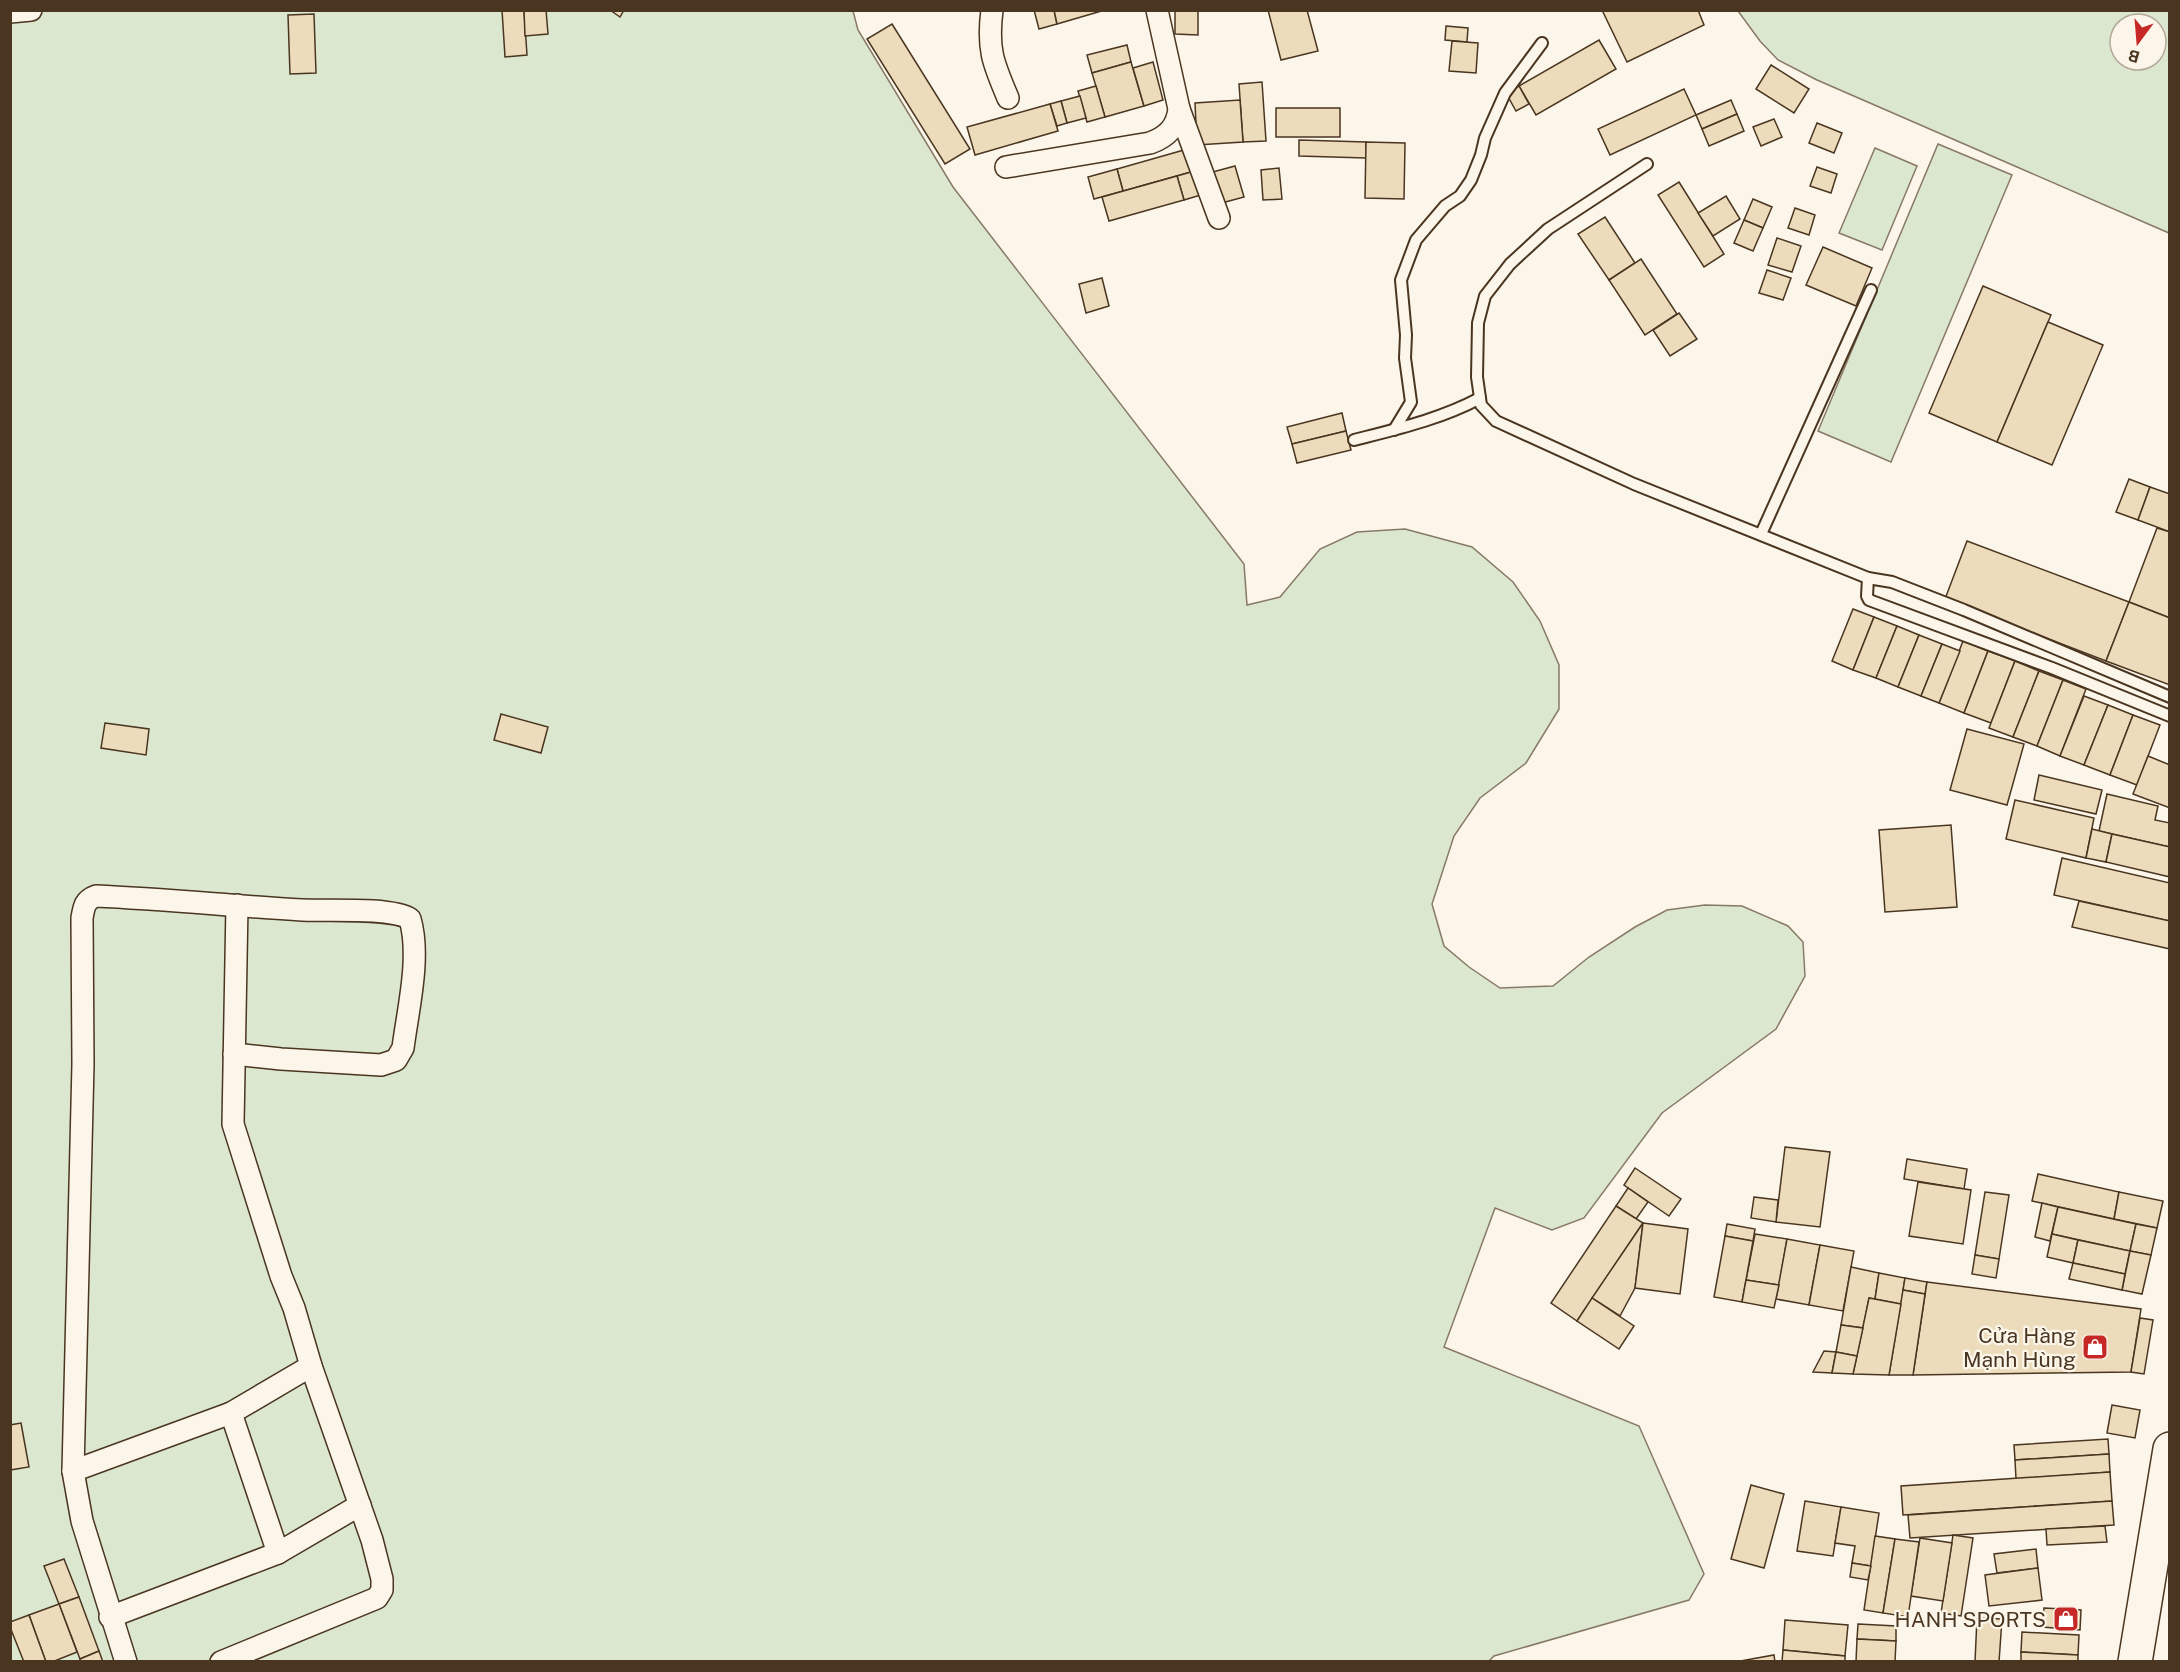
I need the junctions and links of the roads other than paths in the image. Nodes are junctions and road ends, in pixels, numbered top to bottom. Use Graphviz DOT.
graph roads {
  1 [pos="31,10"];
  2 [pos="992,10"];
  3 [pos="1157,10"];
  4 [pos="10,12"];
  5 [pos="1542,43"];
  6 [pos="1008,98"];
  7 [pos="1179,109"];
  8 [pos="1647,164"];
  9 [pos="1006,167"];
  10 [pos="1219,218"];
  11 [pos="1871,290"];
  12 [pos="1480,398"];
  13 [pos="1394,430"];
  14 [pos="1354,440"];
  15 [pos="1761,534"];
  16 [pos="1868,578"];
  17 [pos="2169,697"];
  18 [pos="2169,716"];
  19 [pos="237,904"];
  20 [pos="234,1054"];
  21 [pos="311,1366"];
  22 [pos="231,1413"];
  23 [pos="2169,1449"];
  24 [pos="73,1471"];
  25 [pos="360,1505"];
  26 [pos="2163,1528"];
  27 [pos="278,1553"];
  28 [pos="110,1617"];
  29 [pos="126,1662"];
  30 [pos="221,1662"];
  31 [pos="2135,1662"];
  1 -- 4 [label="street"];
  2 -- 6 [label="street"];
  3 -- 7 [label="street"];
  5 -- 13 [label="lane"];
  7 -- 9 [label="street"];
  7 -- 10 [label="street"];
  8 -- 12 [label="lane"];
  11 -- 15 [label="lane"];
  12 -- 13 [label="lane"];
  12 -- 15 [label="lane"];
  13 -- 14 [label="lane"];
  15 -- 16 [label="lane"];
  16 -- 17 [label="lane"];
  16 -- 18 [label="lane"];
  19 -- 20 [label="street"];
  19 -- 20 [label="street"];
  19 -- 24 [label="street"];
  20 -- 21 [label="street"];
  21 -- 22 [label="street"];
  21 -- 25 [label="street"];
  22 -- 24 [label="street"];
  22 -- 27 [label="street"];
  23 -- 26 [label="main road"];
  24 -- 28 [label="street"];
  25 -- 27 [label="street"];
  25 -- 30 [label="street"];
  26 -- 31 [label="main road"];
  27 -- 28 [label="street"];
  28 -- 29 [label="street"];
}
